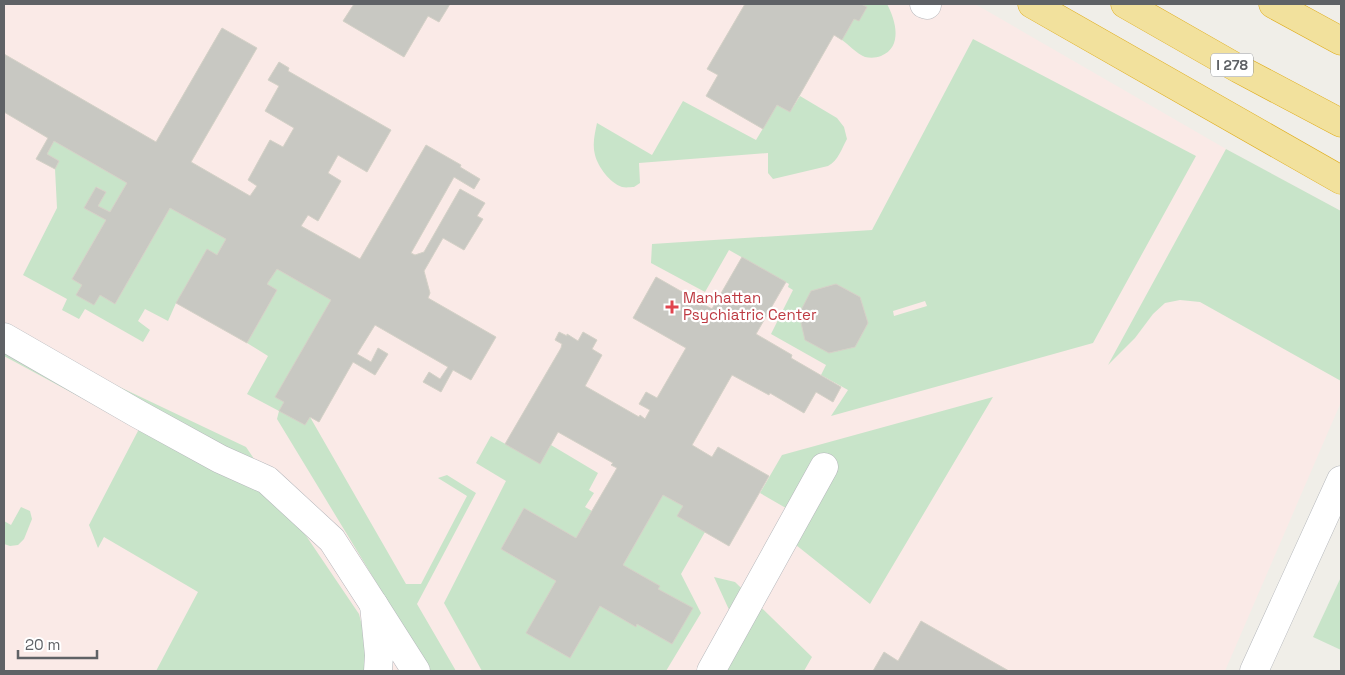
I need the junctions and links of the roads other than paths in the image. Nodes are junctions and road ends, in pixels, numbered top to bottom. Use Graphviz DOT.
graph roads {
  1 [pos="1032,4"];
  2 [pos="1125,4"];
  3 [pos="1273,4"];
  4 [pos="1341,41"];
  5 [pos="1341,123"];
  6 [pos="1341,180"];
  7 [pos="4,337"];
  8 [pos="824,467"];
  9 [pos="1341,480"];
  10 [pos="374,604"];
  11 [pos="378,671"];
  12 [pos="416,671"];
  13 [pos="712,671"];
  14 [pos="1254,671"];
  1 -- 6 [label="highway"];
  2 -- 5 [label="highway, I 278"];
  3 -- 4 [label="highway"];
  7 -- 10 [label="street"];
  8 -- 13 [label="street"];
  9 -- 14 [label="street"];
  10 -- 11 [label="street"];
  10 -- 12 [label="street"];
}
